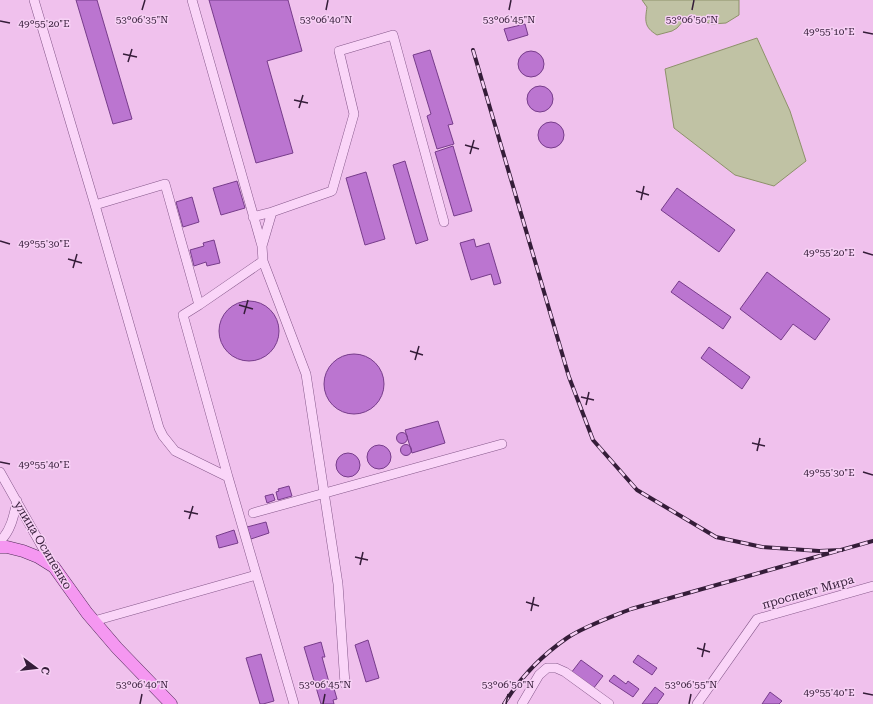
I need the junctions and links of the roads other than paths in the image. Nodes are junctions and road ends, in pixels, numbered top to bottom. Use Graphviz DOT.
graph roads {
  1 [pos="34,0"];
  2 [pos="192,0"];
  3 [pos="95,205"];
  4 [pos="272,212"];
  5 [pos="253,217"];
  6 [pos="444,222"];
  7 [pos="262,246"];
  8 [pos="263,261"];
  9 [pos="200,305"];
  10 [pos="502,444"];
  11 [pos="0,472"];
  12 [pos="228,477"];
  13 [pos="323,493"];
  14 [pos="16,501"];
  15 [pos="253,513"];
  16 [pos="0,541"];
  17 [pos="0,547"];
  18 [pos="54,567"];
  19 [pos="256,575"];
  20 [pos="873,586"];
  21 [pos="94,621"];
  22 [pos="345,684"];
  23 [pos="172,704"];
  24 [pos="294,704"];
  25 [pos="522,704"];
  26 [pos="609,704"];
  27 [pos="697,704"];
  1 -- 3 [label="street"];
  2 -- 5 [label="street"];
  3 -- 9 [label="street"];
  3 -- 12 [label="street"];
  4 -- 5 [label="street"];
  4 -- 6 [label="street"];
  4 -- 7 [label="street"];
  5 -- 7 [label="street"];
  7 -- 8 [label="street"];
  8 -- 9 [label="street"];
  8 -- 13 [label="street"];
  9 -- 12 [label="street"];
  10 -- 13 [label="street"];
  11 -- 14 [label="street, улица Осипенко"];
  12 -- 19 [label="street"];
  13 -- 15 [label="street"];
  13 -- 22 [label="street"];
  14 -- 16 [label="street"];
  14 -- 18 [label="street, улица Осипенко"];
  17 -- 18 [label="main road"];
  18 -- 21 [label="main road, улица Осипенко"];
  19 -- 21 [label="street"];
  19 -- 24 [label="street"];
  20 -- 27 [label="street, проспект Мира"];
  21 -- 23 [label="main road, улица Осипенко"];
  25 -- 26 [label="street"];
}
